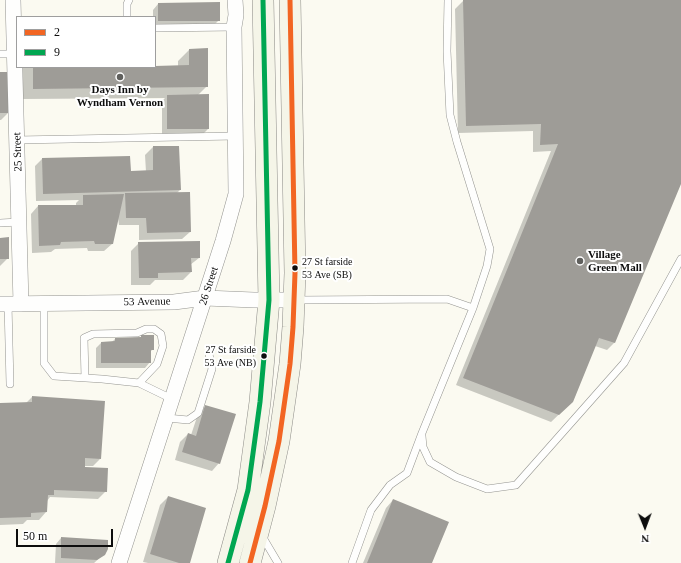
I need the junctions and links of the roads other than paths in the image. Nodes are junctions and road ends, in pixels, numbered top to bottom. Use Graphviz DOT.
graph roads {
  1 [pos="13,0"];
  2 [pos="130,0"];
  3 [pos="235,0"];
  4 [pos="263,0"];
  5 [pos="290,0"];
  6 [pos="448,0"];
  7 [pos="127,16"];
  8 [pos="234,27"];
  9 [pos="156,28"];
  10 [pos="7,54"];
  11 [pos="236,136"];
  12 [pos="17,140"];
  13 [pos="20,222"];
  14 [pos="0,223"];
  15 [pos="681,259"];
  16 [pos="205,298"];
  17 [pos="270,300"];
  18 [pos="294,300"];
  19 [pos="10,304"];
  20 [pos="44,304"];
  21 [pos="473,308"];
  22 [pos="209,354"];
  23 [pos="85,378"];
  24 [pos="10,384"];
  25 [pos="138,384"];
  26 [pos="173,400"];
  27 [pos="166,418"];
  28 [pos="422,433"];
  29 [pos="259,531"];
  30 [pos="119,563"];
  31 [pos="228,563"];
  32 [pos="250,563"];
  33 [pos="278,563"];
  34 [pos="352,563"];
  1 -- 10 [label="street, 25 Street"];
  2 -- 7 [label="lane"];
  3 -- 8 [label="street, 26 Street"];
  4 -- 17 [label="main road"];
  5 -- 18 [label="main road"];
  6 -- 21 [label="lane"];
  8 -- 9 [label="lane"];
  8 -- 11 [label="street, 26 Street"];
  10 -- 12 [label="street, 25 Street"];
  11 -- 12 [label="lane"];
  11 -- 16 [label="street, 26 Street"];
  12 -- 13 [label="street, 25 Street"];
  13 -- 14 [label="lane"];
  13 -- 19 [label="street, 25 Street"];
  15 -- 28 [label="lane"];
  16 -- 17 [label="street, 53 Avenue"];
  16 -- 20 [label="street, 53 Avenue"];
  16 -- 26 [label="street, 26 Street"];
  17 -- 18 [label="street, 53 Avenue"];
  17 -- 31 [label="main road"];
  18 -- 21 [label="lane"];
  18 -- 29 [label="main road"];
  19 -- 20 [label="street, 53 Avenue"];
  19 -- 24 [label="lane"];
  20 -- 23 [label="lane"];
  21 -- 28 [label="lane"];
  22 -- 27 [label="lane"];
  23 -- 25 [label="lane"];
  23 -- 25 [label="lane"];
  25 -- 26 [label="lane"];
  26 -- 27 [label="street, 26 Street"];
  27 -- 30 [label="street, 26 Street"];
  28 -- 34 [label="lane"];
  29 -- 32 [label="main road"];
  29 -- 33 [label="lane"];
}
